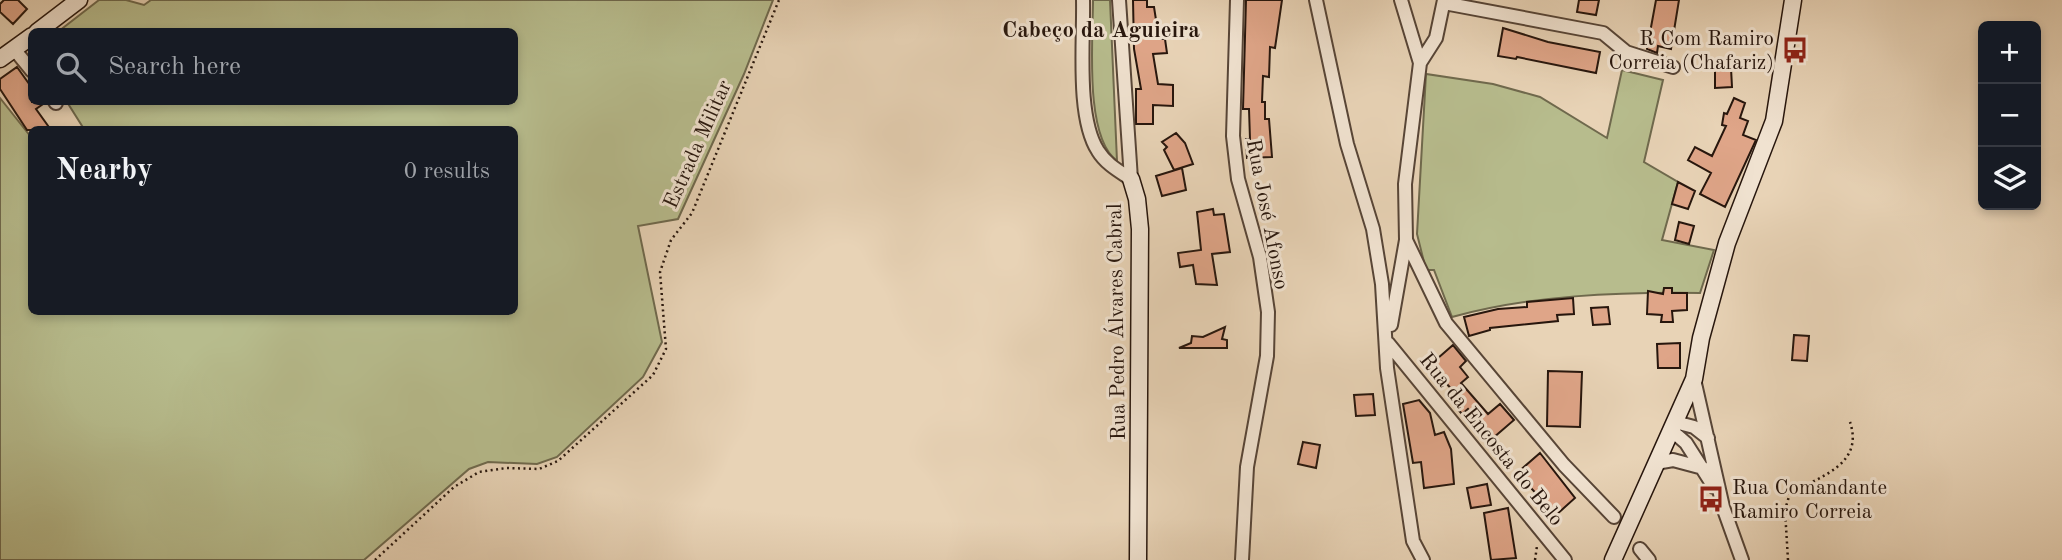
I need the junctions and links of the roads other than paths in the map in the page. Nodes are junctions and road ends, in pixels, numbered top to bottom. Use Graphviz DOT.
graph roads {
  1 [pos="79,0"];
  2 [pos="1083,0"];
  3 [pos="1119,0"];
  4 [pos="1237,0"];
  5 [pos="1316,0"];
  6 [pos="1401,0"];
  7 [pos="1793,0"];
  8 [pos="1444,1"];
  9 [pos="42,28"];
  10 [pos="28,39"];
  11 [pos="14,49"];
  12 [pos="0,59"];
  13 [pos="1420,63"];
  14 [pos="28,66"];
  15 [pos="1673,67"];
  16 [pos="1131,179"];
  17 [pos="1406,240"];
  18 [pos="1388,343"];
  19 [pos="1694,379"];
  20 [pos="1673,426"];
  21 [pos="1708,439"];
  22 [pos="1656,463"];
  23 [pos="1704,469"];
  24 [pos="1723,507"];
  25 [pos="1614,517"];
  26 [pos="1640,549"];
  27 [pos="1138,560"];
  28 [pos="1242,560"];
  29 [pos="1423,560"];
  30 [pos="1566,560"];
  31 [pos="1613,560"];
  32 [pos="1649,560"];
  33 [pos="1742,560"];
  1 -- 9 [label="street"];
  2 -- 16 [label="street"];
  3 -- 16 [label="street, Rua Pedro Álvares Cabral"];
  4 -- 28 [label="street, Rua José Afonso"];
  5 -- 18 [label="street"];
  6 -- 13 [label="street"];
  7 -- 19 [label="street"];
  8 -- 13 [label="street"];
  8 -- 15 [label="street"];
  10 -- 11 [label="street"];
  11 -- 12 [label="street"];
  11 -- 14 [label="street"];
  13 -- 17 [label="street"];
  16 -- 27 [label="street, Rua Pedro Álvares Cabral"];
  17 -- 18 [label="street"];
  17 -- 25 [label="street"];
  18 -- 29 [label="street"];
  18 -- 30 [label="street, Rua da Encosta do Belo"];
  19 -- 20 [label="street"];
  19 -- 21 [label="street"];
  20 -- 21 [label="street"];
  20 -- 22 [label="street"];
  20 -- 23 [label="street"];
  21 -- 24 [label="street"];
  22 -- 23 [label="street"];
  22 -- 31 [label="street"];
  23 -- 24 [label="street"];
  24 -- 33 [label="street"];
  26 -- 32 [label="street"];
}
